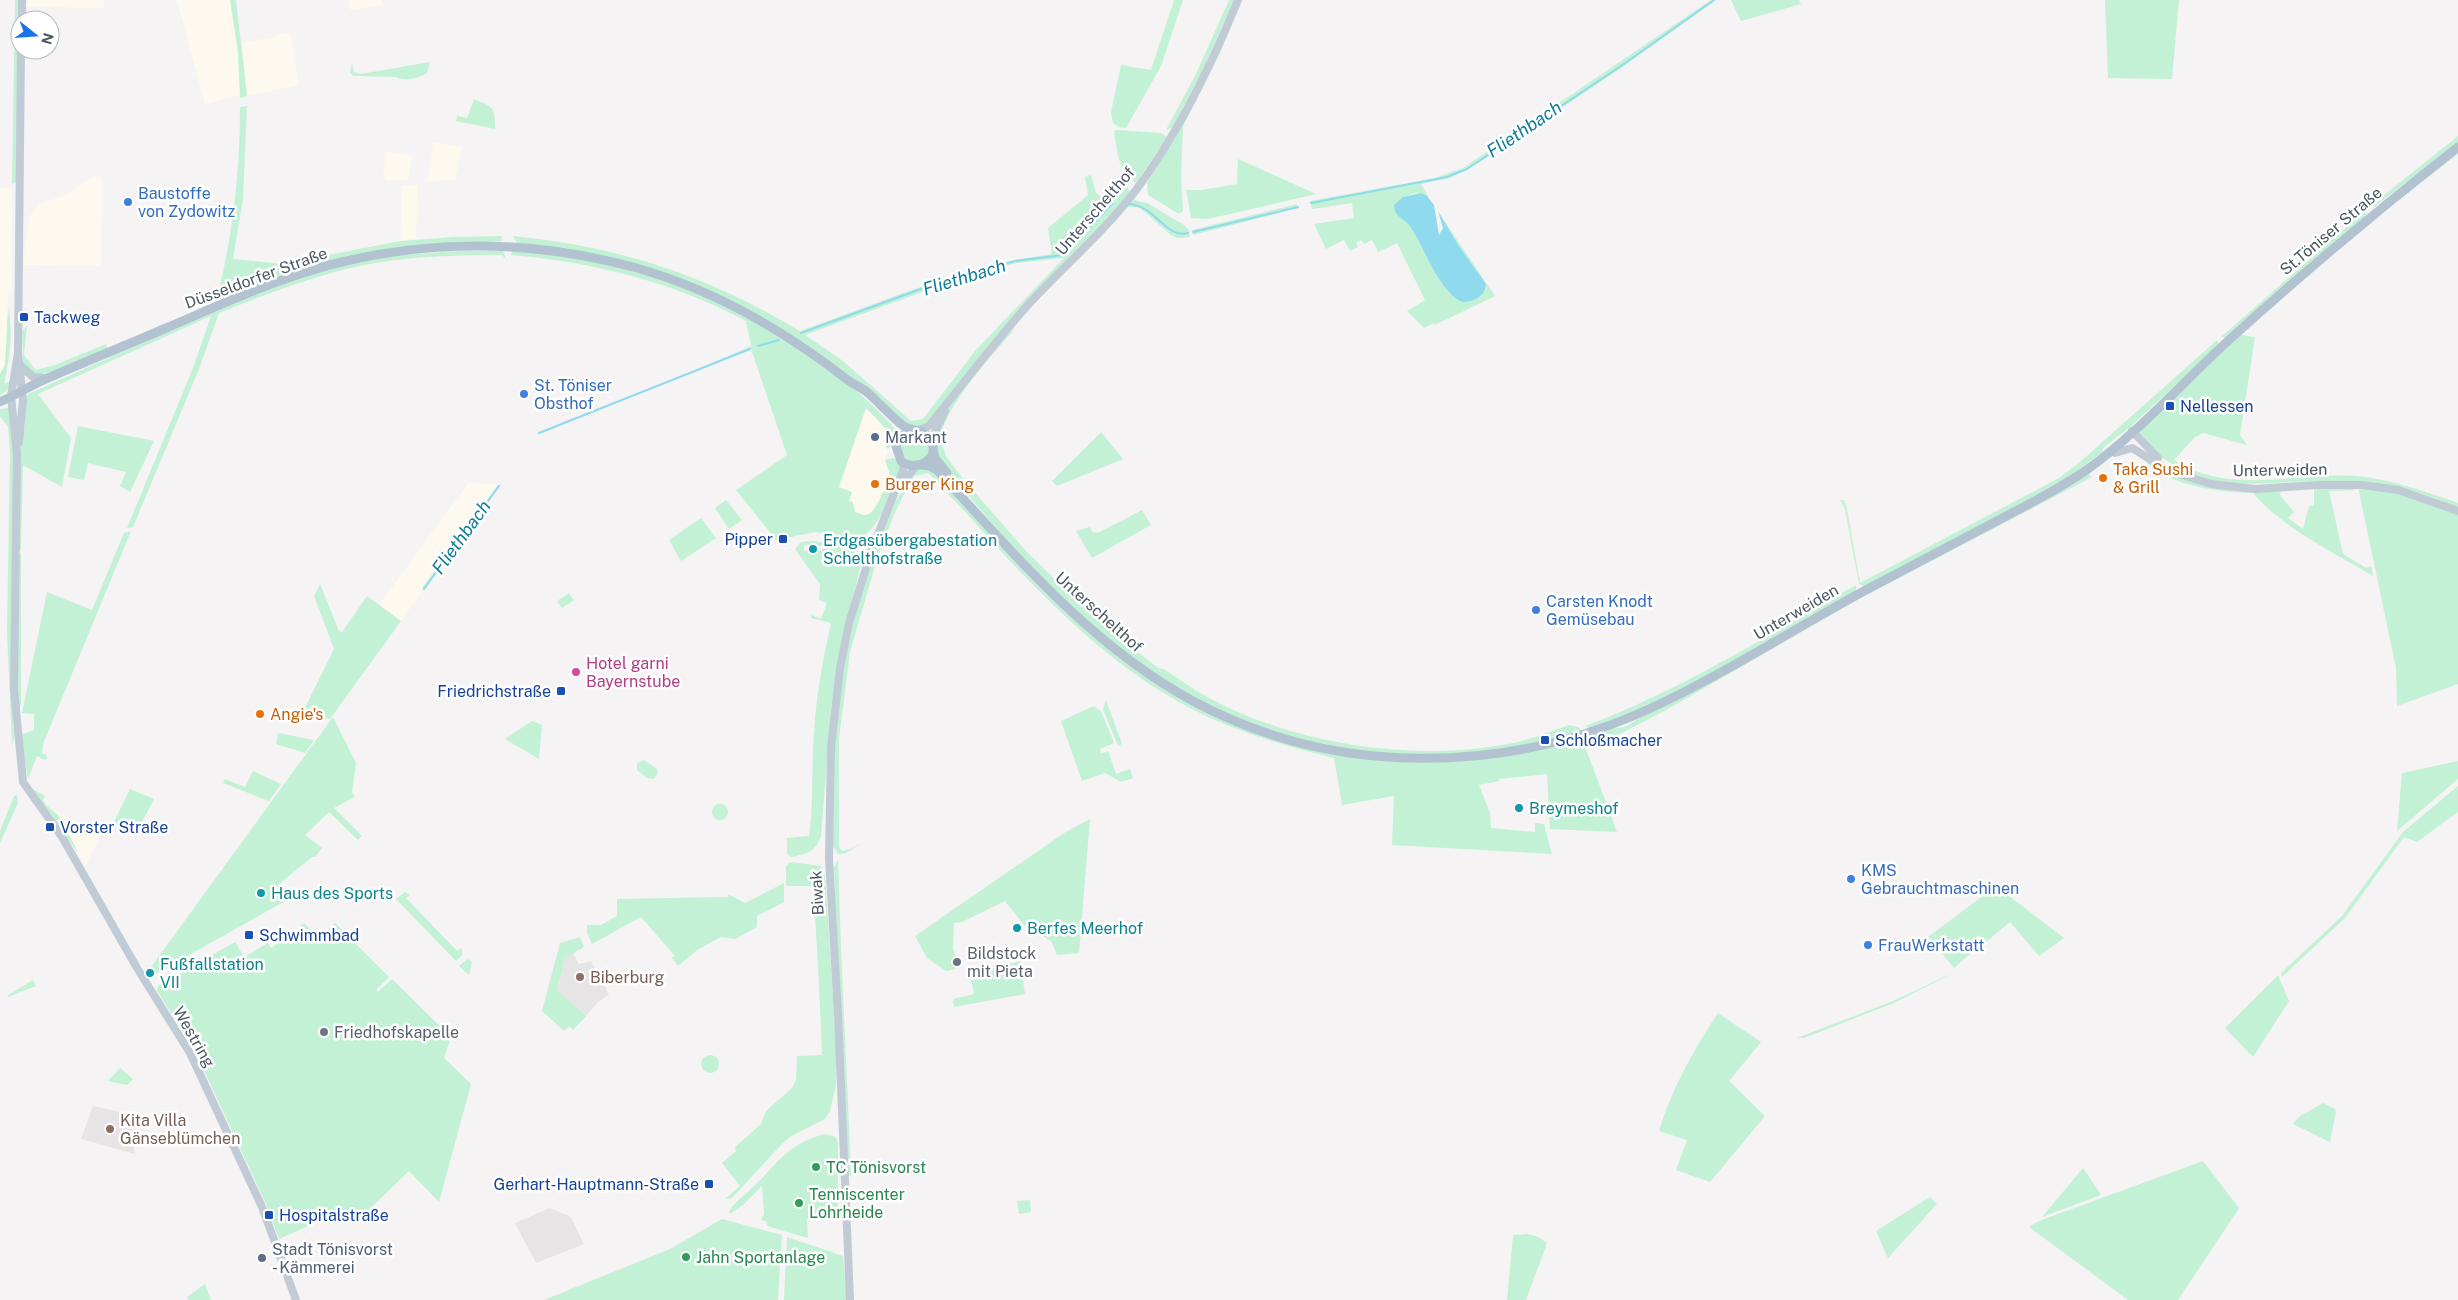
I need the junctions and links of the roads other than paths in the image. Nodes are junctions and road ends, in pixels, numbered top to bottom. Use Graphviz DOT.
graph roads {
  1 [pos="1238,0"];
  2 [pos="21,60"];
  3 [pos="2458,147"];
  4 [pos="2227,342"];
  5 [pos="18,353"];
  6 [pos="21,366"];
  7 [pos="48,378"];
  8 [pos="853,383"];
  9 [pos="23,390"];
  10 [pos="955,393"];
  11 [pos="11,396"];
  12 [pos="0,402"];
  13 [pos="916,430"];
  14 [pos="2130,433"];
  15 [pos="901,436"];
  16 [pos="932,447"];
  17 [pos="2138,450"];
  18 [pos="2110,451"];
  19 [pos="17,454"];
  20 [pos="903,463"];
  21 [pos="919,466"];
  22 [pos="2177,473"];
  23 [pos="895,494"];
  24 [pos="2458,511"];
  25 [pos="998,535"];
  26 [pos="1479,757"];
  27 [pos="296,1300"];
  28 [pos="850,1300"];
  1 -- 10 [label="street, Unterschelthof"];
  2 -- 5 [label="street"];
  3 -- 4 [label="main road, St.Töniser Straße"];
  4 -- 14 [label="main road, Unterweiden"];
  5 -- 6 [label="street"];
  5 -- 11 [label="street"];
  6 -- 7 [label="street"];
  6 -- 9 [label="street"];
  7 -- 8 [label="main road, Düsseldorfer Straße"];
  7 -- 9 [label="main road, Düsseldorfer Straße"];
  8 -- 13 [label="main road"];
  8 -- 15 [label="main road"];
  9 -- 11 [label="main road, Düsseldorfer Straße"];
  9 -- 19 [label="street"];
  10 -- 13 [label="street, Unterschelthof"];
  10 -- 16 [label="street, Unterschelthof"];
  11 -- 12 [label="main road, Düsseldorfer Straße"];
  11 -- 19 [label="street"];
  13 -- 15 [label="main road"];
  13 -- 16 [label="main road"];
  14 -- 17 [label="street, Unterweiden"];
  14 -- 18 [label="main road, Unterweiden"];
  14 -- 22 [label="street, Unterweiden"];
  15 -- 20 [label="main road"];
  16 -- 21 [label="main road"];
  16 -- 25 [label="main road, Unterschelthof"];
  17 -- 18 [label="street"];
  17 -- 22 [label="street, Unterweiden"];
  18 -- 26 [label="main road, Unterweiden"];
  19 -- 27 [label="street, Westring"];
  20 -- 21 [label="main road"];
  20 -- 23 [label="street, Biwak"];
  21 -- 23 [label="street, Biwak"];
  21 -- 25 [label="main road, Unterschelthof"];
  22 -- 24 [label="street, Unterweiden"];
  23 -- 28 [label="street, Biwak"];
  25 -- 26 [label="main road, Unterschelthof"];
}
